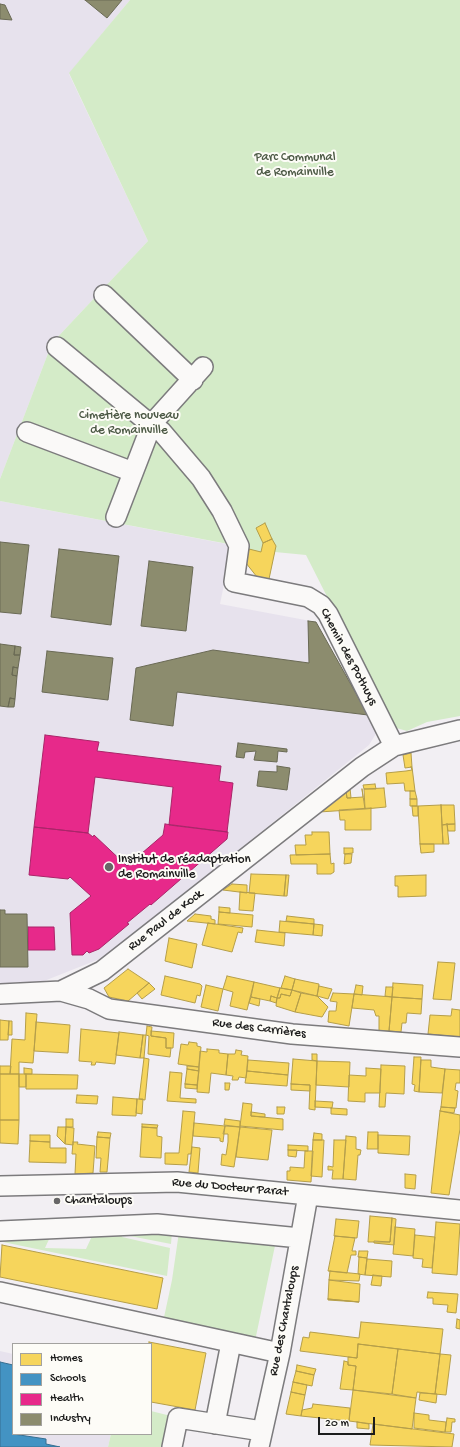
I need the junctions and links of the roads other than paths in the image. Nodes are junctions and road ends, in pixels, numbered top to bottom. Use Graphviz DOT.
graph roads {
  1 [pos="104,295"];
  2 [pos="57,347"];
  3 [pos="153,425"];
  4 [pos="26,432"];
  5 [pos="133,472"];
  6 [pos="116,517"];
  7 [pos="460,730"];
  8 [pos="394,746"];
  9 [pos="61,991"];
  10 [pos="0,994"];
  11 [pos="460,1047"];
  12 [pos="0,1186"];
  13 [pos="308,1195"];
  14 [pos="460,1210"];
  15 [pos="0,1231"];
  16 [pos="300,1238"];
  17 [pos="0,1292"];
  18 [pos="231,1342"];
  19 [pos="280,1353"];
  20 [pos="215,1424"];
  21 [pos="261,1439"];
  22 [pos="172,1447"];
  1 -- 3 [label="street"];
  2 -- 3 [label="street"];
  3 -- 5 [label="street"];
  3 -- 8 [label="street, Chemin des Pothuys"];
  4 -- 5 [label="street"];
  5 -- 6 [label="street"];
  7 -- 8 [label="street, Rue Paul de Kock"];
  8 -- 9 [label="street, Rue Paul de Kock"];
  9 -- 10 [label="street, Rue Paul de Kock"];
  9 -- 11 [label="street, Rue des Carrières"];
  12 -- 13 [label="street, Rue du Docteur Parat"];
  13 -- 14 [label="street, Rue du Docteur Parat"];
  13 -- 16 [label="street, Rue des Chantaloups"];
  15 -- 16 [label="street"];
  16 -- 19 [label="street, Rue des Chantaloups"];
  17 -- 18 [label="street"];
  18 -- 19 [label="street"];
  18 -- 20 [label="street"];
  19 -- 21 [label="street, Rue des Chantaloups"];
  20 -- 21 [label="street"];
  20 -- 22 [label="street"];
}
